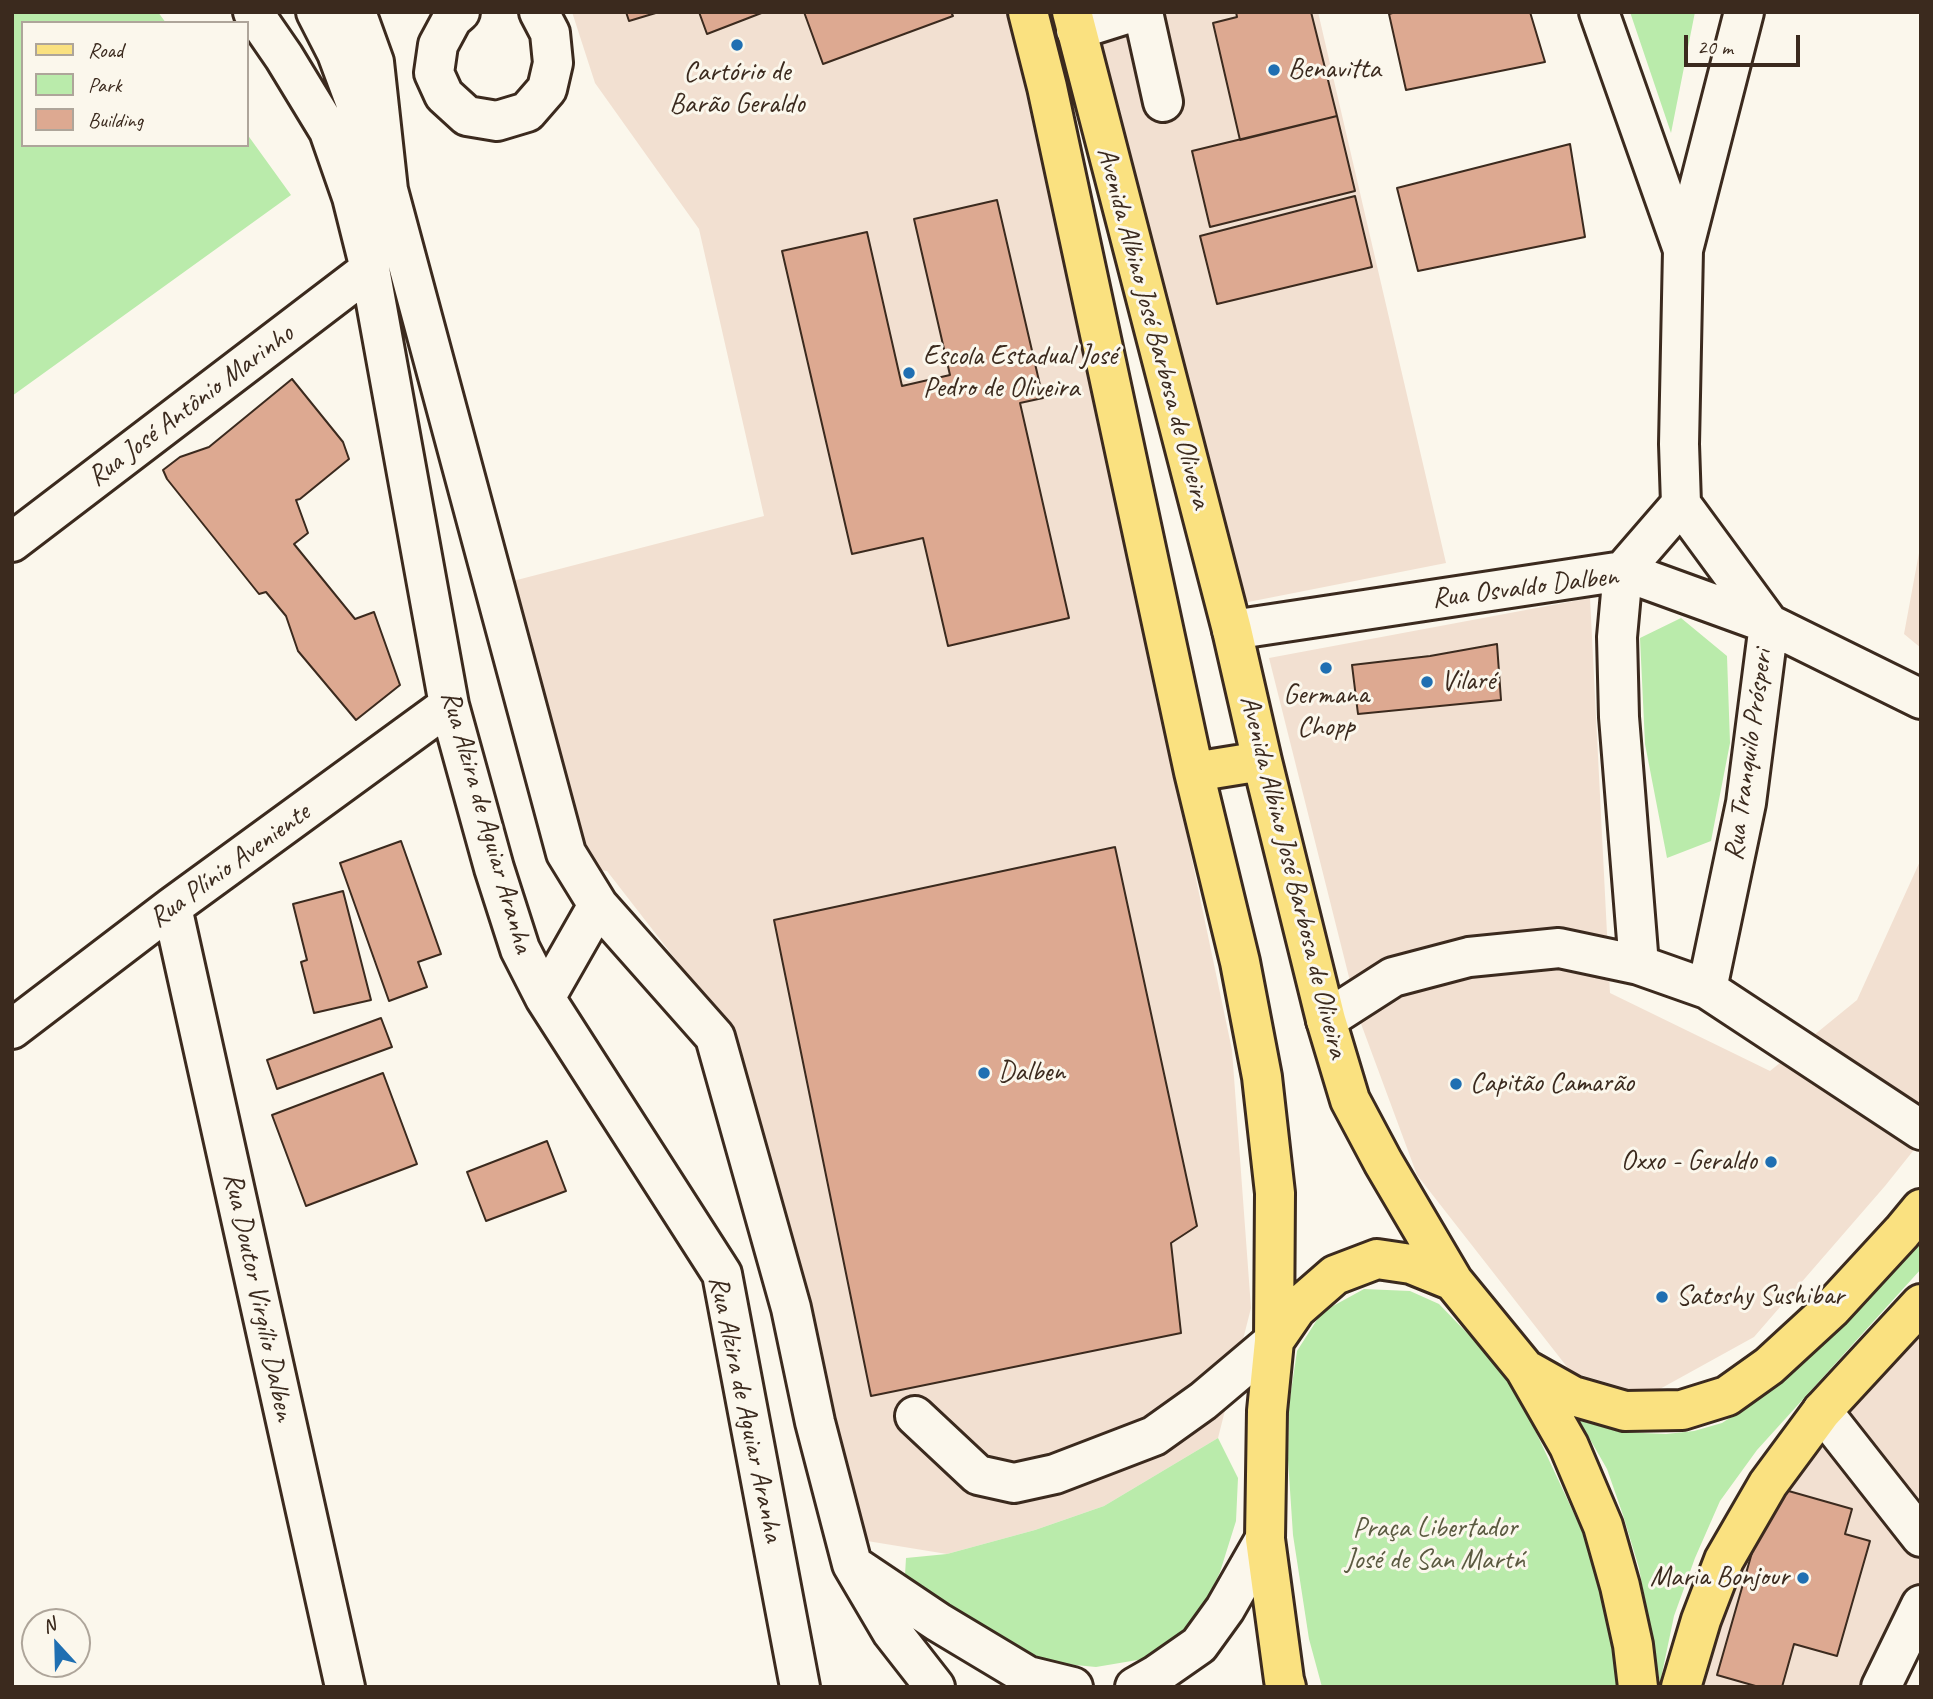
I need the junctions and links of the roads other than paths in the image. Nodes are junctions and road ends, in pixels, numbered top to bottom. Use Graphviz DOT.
graph roads {
  1 [pos="253,12"];
  2 [pos="316,12"];
  3 [pos="356,12"];
  4 [pos="378,12"];
  5 [pos="460,12"];
  6 [pos="539,12"];
  7 [pos="1028,12"];
  8 [pos="1133,12"];
  9 [pos="1143,12"];
  10 [pos="1599,12"];
  11 [pos="1744,12"];
  12 [pos="1074,21"];
  13 [pos="374,62"];
  14 [pos="1163,102"];
  15 [pos="388,190"];
  16 [pos="1683,250"];
  17 [pos="370,270"];
  18 [pos="1681,504"];
  19 [pos="12,542"];
  20 [pos="1623,571"];
  21 [pos="1769,624"];
  22 [pos="1232,630"];
  23 [pos="1921,699"];
  24 [pos="449,705"];
  25 [pos="1262,761"];
  26 [pos="1194,772"];
  27 [pos="598,905"];
  28 [pos="172,907"];
  29 [pos="1639,965"];
  30 [pos="1707,989"];
  31 [pos="545,998"];
  32 [pos="1326,1020"];
  33 [pos="12,1029"];
  34 [pos="1921,1130"];
  35 [pos="1921,1209"];
  36 [pos="1452,1281"];
  37 [pos="1921,1304"];
  38 [pos="1274,1341"];
  39 [pos="1525,1369"];
  40 [pos="1822,1411"];
  41 [pos="915,1416"];
  42 [pos="1921,1536"];
  43 [pos="1265,1539"];
  44 [pos="852,1564"];
  45 [pos="1921,1605"];
  46 [pos="1146,1681"];
  47 [pos="345,1687"];
  48 [pos="800,1687"];
  49 [pos="935,1687"];
  50 [pos="1073,1687"];
  51 [pos="1115,1687"];
  52 [pos="1286,1687"];
  53 [pos="1638,1687"];
  54 [pos="1681,1687"];
  55 [pos="1881,1687"];
  1 -- 17 [label="street, Rua Alzira de Aguiar Aranha"];
  2 -- 15 [label="street"];
  3 -- 13 [label="street"];
  4 -- 13 [label="street"];
  5 -- 6 [label="street"];
  7 -- 26 [label="main road, Avenida Albino José Barbosa de Oliveira"];
  8 -- 12 [label="street"];
  9 -- 14 [label="street"];
  10 -- 16 [label="street"];
  11 -- 16 [label="street"];
  12 -- 22 [label="main road, Avenida Albino José Barbosa de Oliveira"];
  13 -- 15 [label="street"];
  15 -- 27 [label="street"];
  16 -- 18 [label="street"];
  17 -- 19 [label="street, Rua José Antônio Marinho"];
  17 -- 24 [label="street, Rua Alzira de Aguiar Aranha"];
  18 -- 20 [label="street"];
  18 -- 21 [label="street, Rua Tranquilo Prósperi"];
  20 -- 21 [label="street, Rua Osvaldo Dalben"];
  20 -- 22 [label="street, Rua Osvaldo Dalben"];
  20 -- 29 [label="street"];
  21 -- 23 [label="street, Rua Osvaldo Dalben"];
  21 -- 30 [label="street, Rua Tranquilo Prósperi"];
  22 -- 25 [label="main road, Avenida Albino José Barbosa de Oliveira"];
  24 -- 28 [label="street, Rua Plínio Aveniente"];
  24 -- 31 [label="street, Rua Alzira de Aguiar Aranha"];
  25 -- 26 [label="main road"];
  25 -- 32 [label="main road, Avenida Albino José Barbosa de Oliveira"];
  26 -- 38 [label="main road, Avenida Albino José Barbosa de Oliveira"];
  27 -- 31 [label="street"];
  27 -- 44 [label="street"];
  28 -- 33 [label="street, Rua Plínio Aveniente"];
  28 -- 47 [label="street, Rua Doutor Virgílio Dalben"];
  29 -- 30 [label="street"];
  29 -- 32 [label="street"];
  30 -- 34 [label="street"];
  31 -- 48 [label="street, Rua Alzira de Aguiar Aranha"];
  32 -- 36 [label="main road, Avenida Albino José Barbosa de Oliveira"];
  35 -- 39 [label="main road"];
  36 -- 38 [label="main road"];
  36 -- 39 [label="main road, Avenida Albino José Barbosa de Oliveira"];
  37 -- 40 [label="main road"];
  38 -- 41 [label="street"];
  38 -- 43 [label="main road, Avenida Albino José Barbosa de Oliveira"];
  39 -- 53 [label="main road, Avenida Albino José Barbosa de Oliveira"];
  40 -- 42 [label="street"];
  40 -- 54 [label="main road"];
  43 -- 46 [label="street"];
  43 -- 52 [label="main road, Avenida Albino José Barbosa de Oliveira"];
  44 -- 49 [label="street"];
  44 -- 50 [label="street"];
  45 -- 55 [label="street"];
  46 -- 51 [label="street"];
}
